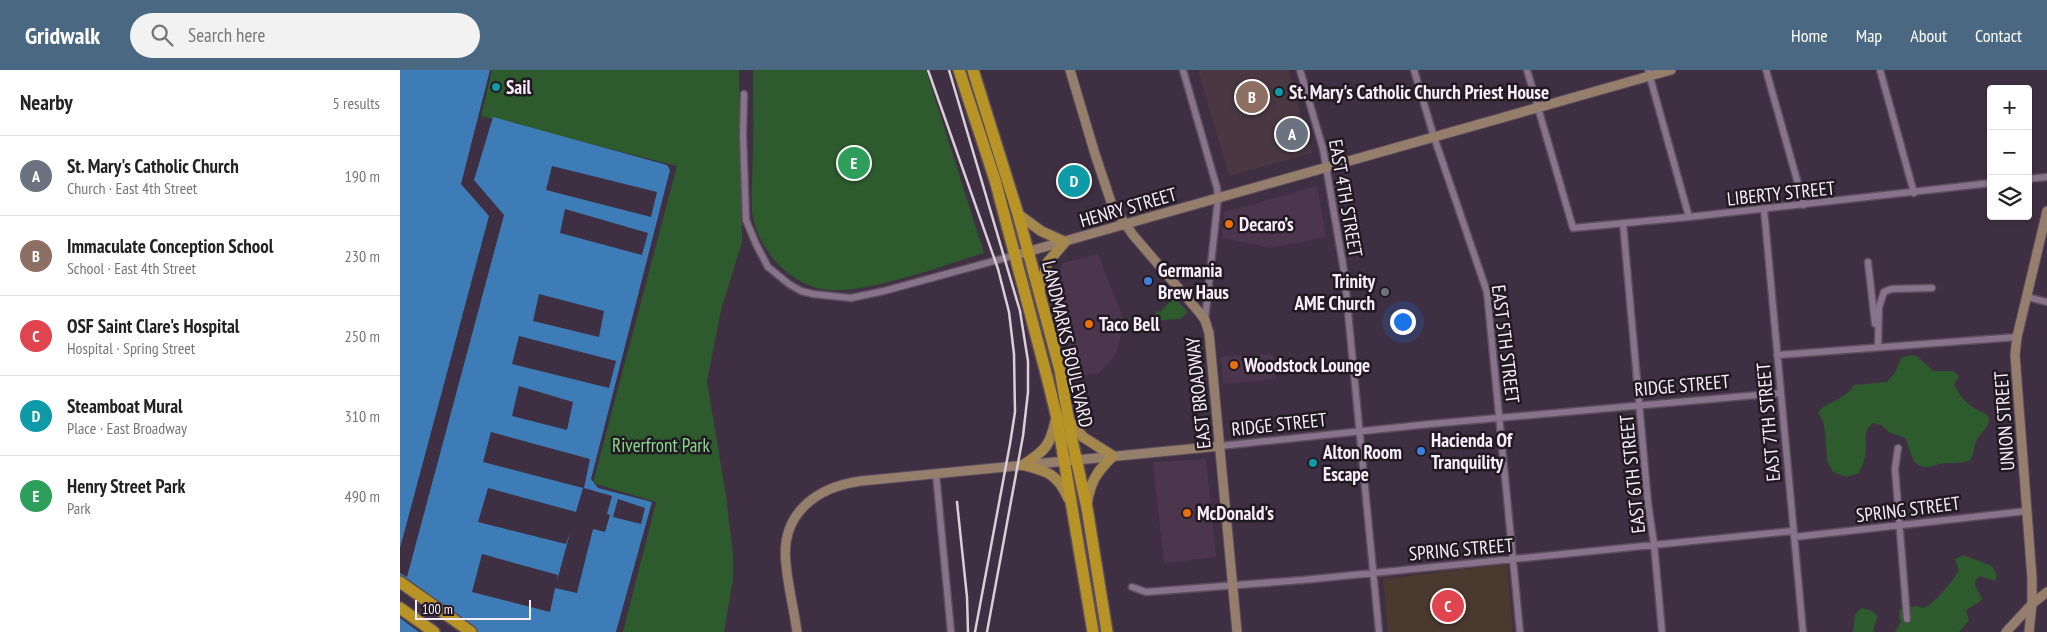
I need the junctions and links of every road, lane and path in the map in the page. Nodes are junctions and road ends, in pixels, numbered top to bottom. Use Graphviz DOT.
graph roads {
  1 [pos="960,70"];
  2 [pos="973,70"];
  3 [pos="1070,70"];
  4 [pos="1183,70"];
  5 [pos="1300,70"];
  6 [pos="1414,70"];
  7 [pos="1527,70"];
  8 [pos="1672,70"];
  9 [pos="1766,70"];
  10 [pos="1880,70"];
  11 [pos="1649,73"];
  12 [pos="744,94"];
  13 [pos="1538,108"];
  14 [pos="1434,137"];
  15 [pos="1326,167"];
  16 [pos="2047,177"];
  17 [pos="2032,179"];
  18 [pos="1987,184"];
  19 [pos="1914,193"];
  20 [pos="1218,198"];
  21 [pos="1804,205"];
  22 [pos="1764,209"];
  23 [pos="2047,211"];
  24 [pos="1018,214"];
  25 [pos="1689,218"];
  26 [pos="1623,223"];
  27 [pos="1125,224"];
  28 [pos="1065,242"];
  29 [pos="1029,252"];
  30 [pos="1016,255"];
  31 [pos="1868,262"];
  32 [pos="1932,288"];
  33 [pos="1038,292"];
  34 [pos="2027,297"];
  35 [pos="2047,302"];
  36 [pos="1205,320"];
  37 [pos="2017,337"];
  38 [pos="1878,347"];
  39 [pos="1777,355"];
  40 [pos="1780,393"];
  41 [pos="1640,405"];
  42 [pos="1062,418"];
  43 [pos="1500,418"];
  44 [pos="1359,432"];
  45 [pos="1220,446"];
  46 [pos="1898,448"];
  47 [pos="1113,456"];
  48 [pos="1076,459"];
  49 [pos="1063,461"];
  50 [pos="1023,465"];
  51 [pos="936,474"];
  52 [pos="1086,508"];
  53 [pos="1073,510"];
  54 [pos="2027,511"];
  55 [pos="1900,525"];
  56 [pos="1793,534"];
  57 [pos="1654,544"];
  58 [pos="1513,559"];
  59 [pos="1373,573"];
  60 [pos="400,582"];
  61 [pos="1233,585"];
  62 [pos="1132,587"];
  63 [pos="2047,592"];
  64 [pos="2032,604"];
  65 [pos="400,608"];
  66 [pos="1907,619"];
  67 [pos="434,632"];
  68 [pos="471,632"];
  69 [pos="797,632"];
  70 [pos="951,632"];
  71 [pos="1093,632"];
  72 [pos="1107,632"];
  73 [pos="1237,632"];
  74 [pos="1379,632"];
  75 [pos="1520,632"];
  76 [pos="1662,632"];
  77 [pos="1803,632"];
  78 [pos="2006,632"];
  79 [pos="2029,632"];
  1 -- 30 [label="highway, LANDMARKS BOULEVARD"];
  2 -- 24 [label="highway, LANDMARKS BOULEVARD"];
  3 -- 27 [label="street, EAST BROADWAY"];
  4 -- 20 [label="street"];
  5 -- 15 [label="street, EAST 4TH STREET"];
  6 -- 14 [label="street, EAST 5TH STREET"];
  7 -- 13 [label="street"];
  8 -- 11 [label="street, HENRY STREET"];
  9 -- 21 [label="street"];
  10 -- 19 [label="street"];
  11 -- 13 [label="street, HENRY STREET"];
  11 -- 25 [label="street"];
  12 -- 30 [label="street, HENRY STREET"];
  13 -- 14 [label="street, HENRY STREET"];
  13 -- 26 [label="street, LIBERTY STREET"];
  14 -- 15 [label="street, HENRY STREET"];
  14 -- 43 [label="street, EAST 5TH STREET"];
  15 -- 20 [label="street, HENRY STREET"];
  15 -- 44 [label="street, EAST 4TH STREET"];
  16 -- 17 [label="street"];
  18 -- 19 [label="street, LIBERTY STREET"];
  19 -- 21 [label="street, LIBERTY STREET"];
  20 -- 27 [label="street, HENRY STREET"];
  20 -- 36 [label="street"];
  21 -- 22 [label="street, LIBERTY STREET"];
  22 -- 25 [label="street, LIBERTY STREET"];
  22 -- 39 [label="street, EAST 7TH STREET"];
  23 -- 34 [label="street, UNION STREET"];
  24 -- 28 [label="main road"];
  24 -- 29 [label="highway, LANDMARKS BOULEVARD"];
  25 -- 26 [label="street, LIBERTY STREET"];
  26 -- 41 [label="street, EAST 6TH STREET"];
  27 -- 28 [label="street, HENRY STREET"];
  27 -- 36 [label="street, EAST BROADWAY"];
  28 -- 29 [label="street, HENRY STREET"];
  28 -- 33 [label="main road"];
  29 -- 30 [label="street, HENRY STREET"];
  29 -- 33 [label="highway, LANDMARKS BOULEVARD"];
  30 -- 42 [label="highway, LANDMARKS BOULEVARD"];
  31 -- 38 [label="street"];
  32 -- 38 [label="street"];
  33 -- 42 [label="highway, LANDMARKS BOULEVARD"];
  34 -- 35 [label="street"];
  34 -- 37 [label="street, UNION STREET"];
  36 -- 45 [label="street, EAST BROADWAY"];
  37 -- 38 [label="street"];
  37 -- 54 [label="street, UNION STREET"];
  38 -- 39 [label="street"];
  39 -- 40 [label="street, EAST 7TH STREET"];
  40 -- 41 [label="street, RIDGE STREET"];
  40 -- 56 [label="street, EAST 7TH STREET"];
  41 -- 43 [label="street, RIDGE STREET"];
  41 -- 57 [label="street, EAST 6TH STREET"];
  42 -- 47 [label="main road"];
  42 -- 48 [label="highway, LANDMARKS BOULEVARD"];
  42 -- 49 [label="highway, LANDMARKS BOULEVARD"];
  42 -- 50 [label="main road"];
  43 -- 44 [label="street, RIDGE STREET"];
  43 -- 58 [label="street, EAST 5TH STREET"];
  44 -- 45 [label="street, RIDGE STREET"];
  44 -- 59 [label="street, EAST 4TH STREET"];
  45 -- 47 [label="street, RIDGE STREET"];
  45 -- 61 [label="street, EAST BROADWAY"];
  46 -- 55 [label="street"];
  47 -- 48 [label="street, RIDGE STREET"];
  47 -- 52 [label="main road"];
  48 -- 49 [label="street, RIDGE STREET"];
  48 -- 52 [label="highway, LANDMARKS BOULEVARD"];
  49 -- 50 [label="street, RIDGE STREET"];
  49 -- 53 [label="highway, LANDMARKS BOULEVARD"];
  50 -- 51 [label="street, RIDGE STREET"];
  50 -- 53 [label="main road"];
  51 -- 69 [label="street, RIDGE STREET"];
  51 -- 70 [label="street"];
  52 -- 72 [label="highway, LANDMARKS BOULEVARD"];
  53 -- 71 [label="highway, LANDMARKS BOULEVARD"];
  54 -- 55 [label="street, SPRING STREET"];
  54 -- 64 [label="street, UNION STREET"];
  55 -- 56 [label="street, SPRING STREET"];
  55 -- 66 [label="street"];
  56 -- 57 [label="street, SPRING STREET"];
  56 -- 77 [label="street, EAST 7TH STREET"];
  57 -- 58 [label="street, SPRING STREET"];
  57 -- 76 [label="street, EAST 6TH STREET"];
  58 -- 59 [label="street, SPRING STREET"];
  58 -- 75 [label="street, EAST 5TH STREET"];
  59 -- 61 [label="street, SPRING STREET"];
  59 -- 74 [label="street, EAST 4TH STREET"];
  60 -- 68 [label="highway"];
  61 -- 62 [label="street, SPRING STREET"];
  61 -- 73 [label="street, EAST BROADWAY"];
  63 -- 64 [label="street"];
  64 -- 78 [label="street"];
  64 -- 79 [label="street, UNION STREET"];
  65 -- 67 [label="highway"];
}
